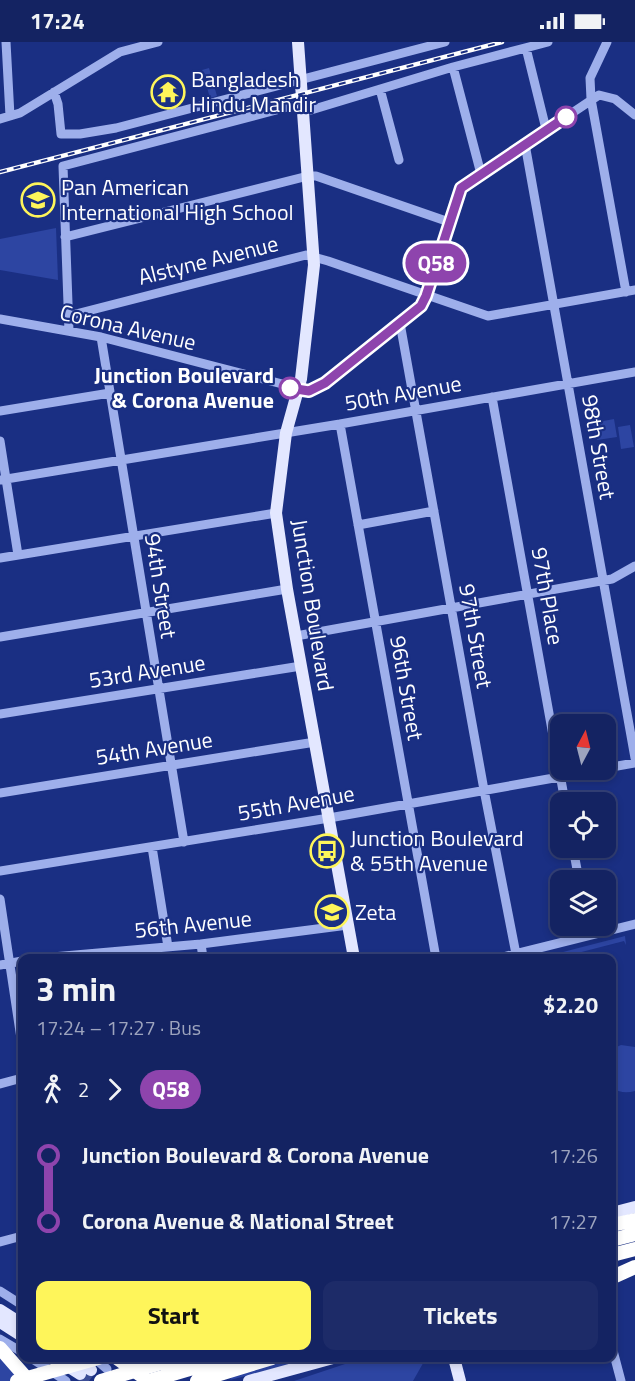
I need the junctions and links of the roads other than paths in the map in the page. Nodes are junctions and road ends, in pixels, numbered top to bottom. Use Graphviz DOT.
graph roads {
  1 [pos="6,42"];
  2 [pos="158,42"];
  3 [pos="298,42"];
  4 [pos="445,42"];
  5 [pos="548,42"];
  6 [pos="607,42"];
  7 [pos="526,48"];
  8 [pos="453,67"];
  9 [pos="301,80"];
  10 [pos="380,88"];
  11 [pos="54,92"];
  12 [pos="591,99"];
  13 [pos="0,108"];
  14 [pos="303,108"];
  15 [pos="635,115"];
  16 [pos="10,116"];
  17 [pos="0,119"];
  18 [pos="546,129"];
  19 [pos="525,144"];
  20 [pos="399,160"];
  21 [pos="481,174"];
  22 [pos="308,176"];
  23 [pos="449,222"];
  24 [pos="65,237"];
  25 [pos="313,257"];
  26 [pos="631,291"];
  27 [pos="426,296"];
  28 [pos="554,305"];
  29 [pos="68,316"];
  30 [pos="0,319"];
  31 [pos="400,323"];
  32 [pos="69,331"];
  33 [pos="101,337"];
  34 [pos="635,372"];
  35 [pos="568,384"];
  36 [pos="299,389"];
  37 [pos="110,393"];
  38 [pos="492,397"];
  39 [pos="0,411"];
  40 [pos="416,411"];
  41 [pos="340,424"];
  42 [pos="286,433"];
  43 [pos="0,441"];
  44 [pos="121,460"];
  45 [pos="3,479"];
  46 [pos="434,511"];
  47 [pos="276,513"];
  48 [pos="358,525"];
  49 [pos="134,536"];
  50 [pos="18,555"];
  51 [pos="0,558"];
  52 [pos="635,566"];
  53 [pos="603,580"];
  54 [pos="287,589"];
  55 [pos="528,594"];
  56 [pos="452,609"];
  57 [pos="146,613"];
  58 [pos="375,623"];
  59 [pos="296,636"];
  60 [pos="0,637"];
  61 [pos="301,666"];
  62 [pos="159,689"];
  63 [pos="0,714"];
  64 [pos="550,720"];
  65 [pos="315,742"];
  66 [pos="635,758"];
  67 [pos="635,763"];
  68 [pos="171,765"];
  69 [pos="616,766"];
  70 [pos="550,779"];
  71 [pos="484,790"];
  72 [pos="0,793"];
  73 [pos="408,804"];
  74 [pos="329,818"];
  75 [pos="184,842"];
  76 [pos="152,847"];
  77 [pos="0,871"];
  78 [pos="0,899"];
  79 [pos="635,924"];
  80 [pos="348,925"];
  81 [pos="616,929"];
  82 [pos="589,936"];
  83 [pos="201,944"];
  84 [pos="168,947"];
  85 [pos="87,954"];
  86 [pos="202,954"];
  87 [pos="353,954"];
  88 [pos="435,954"];
  89 [pos="516,954"];
  90 [pos="18,962"];
  91 [pos="11,963"];
  92 [pos="0,965"];
  93 [pos="18,1015"];
  94 [pos="18,1079"];
  95 [pos="0,1084"];
  96 [pos="635,1208"];
  97 [pos="616,1212"];
  98 [pos="632,1220"];
  99 [pos="616,1224"];
  100 [pos="635,1234"];
  101 [pos="18,1237"];
  102 [pos="616,1239"];
  103 [pos="0,1242"];
  104 [pos="635,1250"];
  105 [pos="616,1254"];
  106 [pos="635,1269"];
  107 [pos="616,1276"];
  108 [pos="0,1292"];
  109 [pos="18,1303"];
  110 [pos="0,1310"];
  111 [pos="18,1321"];
  112 [pos="0,1322"];
  113 [pos="18,1333"];
  114 [pos="0,1339"];
  115 [pos="0,1348"];
  116 [pos="18,1350"];
  117 [pos="37,1362"];
  118 [pos="70,1362"];
  119 [pos="81,1362"];
  120 [pos="122,1362"];
  121 [pos="165,1362"];
  122 [pos="213,1362"];
  123 [pos="259,1362"];
  124 [pos="318,1362"];
  125 [pos="455,1362"];
  126 [pos="616,1362"];
  127 [pos="96,1369"];
  128 [pos="17,1381"];
  129 [pos="30,1381"];
  130 [pos="66,1381"];
  131 [pos="148,1381"];
  132 [pos="197,1381"];
  133 [pos="249,1381"];
  134 [pos="460,1381"];
  135 [pos="621,1381"];
  1 -- 16 [label="street"];
  2 -- 11 [label="street"];
  3 -- 9 [label="main road, Junction Boulevard"];
  4 -- 9 [label="street"];
  5 -- 7 [label="street"];
  6 -- 12 [label="street"];
  7 -- 8 [label="street"];
  7 -- 18 [label="street"];
  8 -- 10 [label="street"];
  8 -- 21 [label="street"];
  9 -- 11 [label="street"];
  9 -- 14 [label="main road, Junction Boulevard"];
  10 -- 14 [label="street"];
  10 -- 20 [label="street"];
  11 -- 16 [label="street"];
  12 -- 15 [label="street"];
  12 -- 18 [label="street, Corona Avenue"];
  12 -- 26 [label="street"];
  13 -- 16 [label="street"];
  14 -- 22 [label="main road, Junction Boulevard"];
  14 -- 24 [label="street"];
  16 -- 17 [label="street"];
  18 -- 19 [label="street, Corona Avenue"];
  19 -- 21 [label="street, Corona Avenue"];
  19 -- 28 [label="street, 98th Street"];
  21 -- 23 [label="street, Corona Avenue"];
  22 -- 23 [label="street"];
  22 -- 24 [label="street"];
  22 -- 25 [label="main road, Junction Boulevard"];
  23 -- 27 [label="street, Corona Avenue"];
  24 -- 29 [label="street"];
  25 -- 27 [label="street, Alstyne Avenue"];
  25 -- 29 [label="street, Alstyne Avenue"];
  25 -- 36 [label="main road, Junction Boulevard"];
  26 -- 28 [label="street, Alstyne Avenue"];
  27 -- 28 [label="street, Alstyne Avenue"];
  27 -- 31 [label="street, Corona Avenue"];
  28 -- 35 [label="street, 98th Street"];
  29 -- 32 [label="street"];
  30 -- 32 [label="street, Corona Avenue"];
  31 -- 36 [label="street, Corona Avenue"];
  31 -- 40 [label="street, 97th Street"];
  32 -- 33 [label="street, Corona Avenue"];
  33 -- 36 [label="street, Corona Avenue"];
  33 -- 37 [label="street, 94th Street"];
  34 -- 35 [label="street, 50th Avenue"];
  35 -- 38 [label="street, 50th Avenue"];
  35 -- 53 [label="street, 98th Street"];
  36 -- 42 [label="main road, Junction Boulevard"];
  37 -- 39 [label="street"];
  37 -- 44 [label="street, 94th Street"];
  38 -- 40 [label="street, 50th Avenue"];
  38 -- 55 [label="street, 97th Place"];
  40 -- 41 [label="street, 50th Avenue"];
  40 -- 46 [label="street, 97th Street"];
  41 -- 42 [label="street, 50th Avenue"];
  41 -- 48 [label="street, 96th Street"];
  42 -- 44 [label="street, 50th Avenue"];
  42 -- 47 [label="main road, Junction Boulevard"];
  43 -- 45 [label="street"];
  44 -- 45 [label="street, 50th Avenue"];
  44 -- 49 [label="street, 94th Street"];
  45 -- 50 [label="street"];
  46 -- 48 [label="street"];
  46 -- 56 [label="street, 97th Street"];
  47 -- 49 [label="street"];
  47 -- 54 [label="main road, Junction Boulevard"];
  48 -- 58 [label="street, 96th Street"];
  49 -- 50 [label="street"];
  49 -- 57 [label="street, 94th Street"];
  50 -- 51 [label="street"];
  52 -- 53 [label="street"];
  53 -- 55 [label="street"];
  53 -- 66 [label="street, 98th Street"];
  54 -- 57 [label="street"];
  54 -- 59 [label="main road, Junction Boulevard"];
  55 -- 56 [label="street"];
  55 -- 64 [label="street, 97th Place"];
  56 -- 58 [label="street"];
  56 -- 71 [label="street, 97th Street"];
  57 -- 60 [label="street"];
  57 -- 62 [label="street, 94th Street"];
  58 -- 59 [label="street"];
  58 -- 73 [label="street, 96th Street"];
  59 -- 61 [label="main road, Junction Boulevard"];
  61 -- 62 [label="street, 53rd Avenue"];
  61 -- 65 [label="main road, Junction Boulevard"];
  62 -- 63 [label="street, 53rd Avenue"];
  62 -- 68 [label="street, 94th Street"];
  65 -- 68 [label="street, 54th Avenue"];
  65 -- 74 [label="main road, Junction Boulevard"];
  67 -- 69 [label="street"];
  68 -- 72 [label="street, 54th Avenue"];
  68 -- 75 [label="street, 94th Street"];
  70 -- 71 [label="street, 55th Avenue"];
  71 -- 73 [label="street, 55th Avenue"];
  71 -- 89 [label="street, 97th Street"];
  73 -- 74 [label="street, 55th Avenue"];
  73 -- 88 [label="street, 96th Street"];
  74 -- 75 [label="street, 55th Avenue"];
  74 -- 80 [label="main road, Junction Boulevard"];
  75 -- 76 [label="street, 55th Avenue"];
  76 -- 77 [label="street, 55th Avenue"];
  76 -- 84 [label="street"];
  78 -- 91 [label="street"];
  79 -- 81 [label="street"];
  80 -- 83 [label="street, 56th Avenue"];
  80 -- 87 [label="main road, Junction Boulevard"];
  82 -- 89 [label="street"];
  83 -- 84 [label="street, 56th Avenue"];
  83 -- 86 [label="street"];
  84 -- 85 [label="street, 56th Avenue"];
  90 -- 91 [label="street"];
  91 -- 92 [label="street"];
  91 -- 93 [label="street"];
  94 -- 95 [label="street"];
  96 -- 97 [label="main road"];
  98 -- 99 [label="highway"];
  100 -- 102 [label="highway"];
  101 -- 103 [label="street"];
  104 -- 105 [label="highway"];
  106 -- 107 [label="highway"];
  108 -- 109 [label="street"];
  110 -- 111 [label="main road"];
  112 -- 113 [label="main road"];
  114 -- 116 [label="street"];
  115 -- 129 [label="highway"];
  117 -- 130 [label="street"];
  118 -- 127 [label="main road"];
  119 -- 127 [label="main road"];
  120 -- 131 [label="highway"];
  121 -- 127 [label="highway, bridge"];
  122 -- 131 [label="highway"];
  123 -- 132 [label="highway"];
  124 -- 133 [label="main road"];
  125 -- 134 [label="main road"];
  126 -- 135 [label="street"];
  127 -- 128 [label="highway, bridge"];
}
